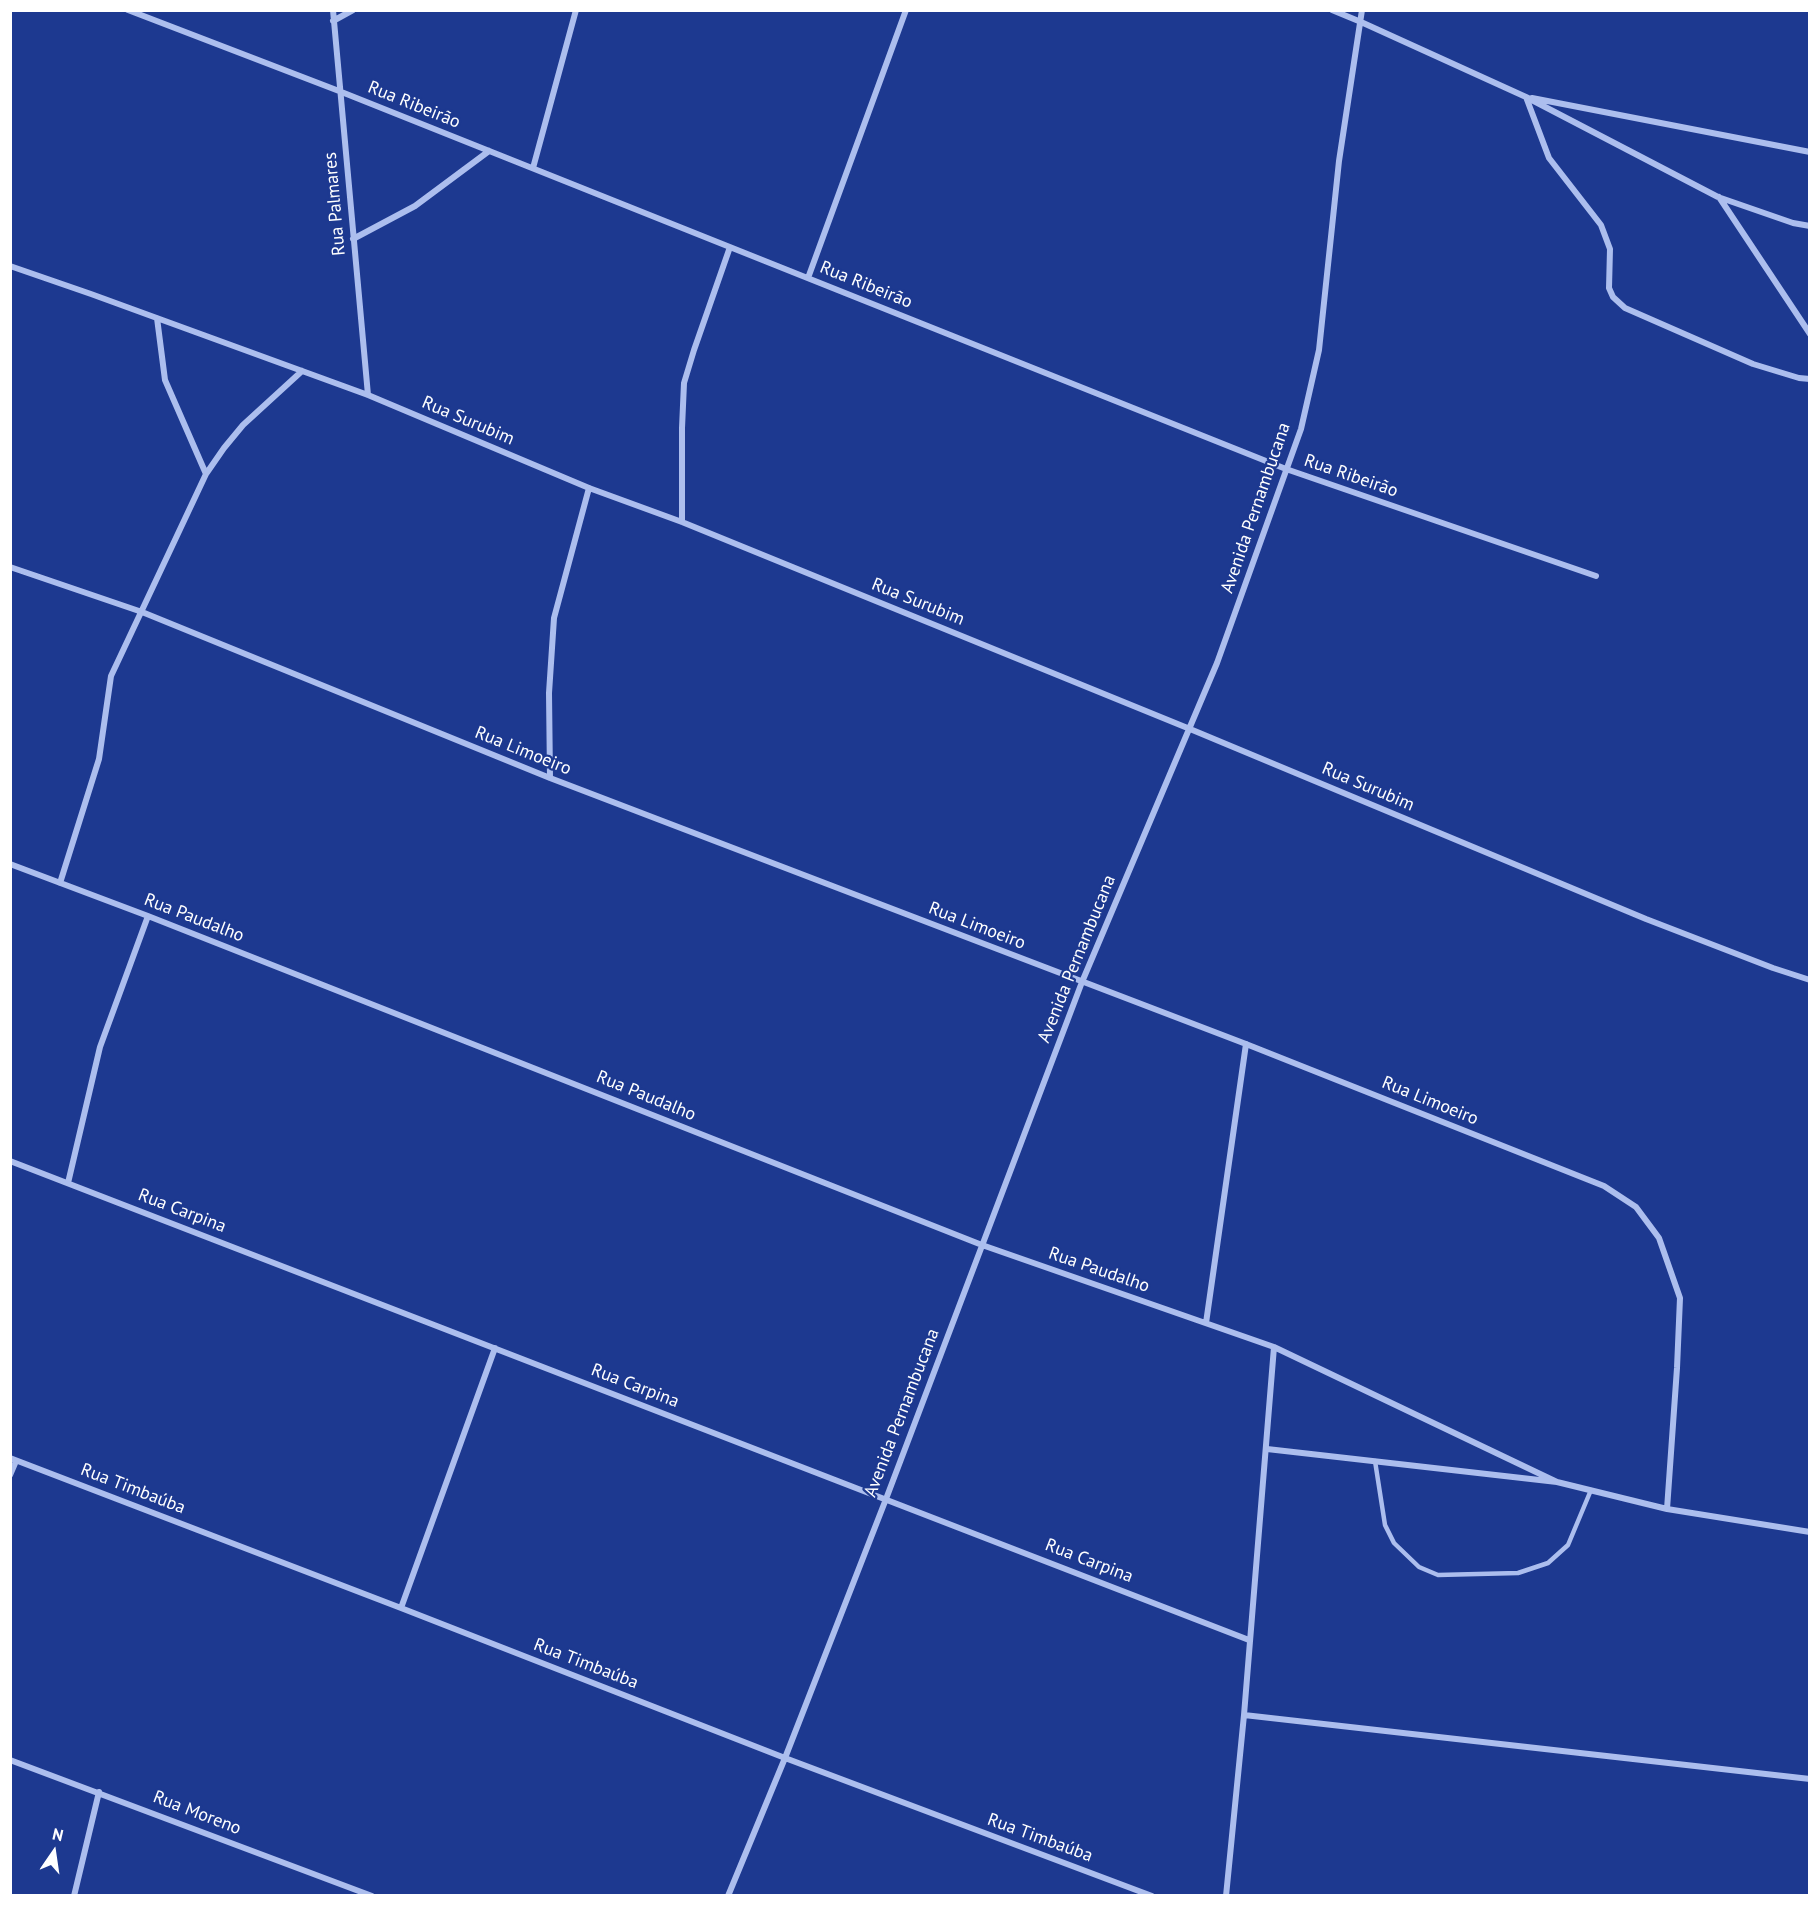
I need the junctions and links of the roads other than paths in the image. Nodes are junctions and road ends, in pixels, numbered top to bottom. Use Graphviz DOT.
graph roads {
  1 [pos="128,10"];
  2 [pos="333,10"];
  3 [pos="353,10"];
  4 [pos="576,10"];
  5 [pos="906,10"];
  6 [pos="1332,10"];
  7 [pos="1362,10"];
  8 [pos="333,21"];
  9 [pos="1361,22"];
  10 [pos="339,91"];
  11 [pos="1526,97"];
  12 [pos="489,151"];
  13 [pos="1809,152"];
  14 [pos="533,168"];
  15 [pos="1718,197"];
  16 [pos="1809,226"];
  17 [pos="353,239"];
  18 [pos="730,247"];
  19 [pos="10,266"];
  20 [pos="808,278"];
  21 [pos="157,318"];
  22 [pos="1809,334"];
  23 [pos="302,371"];
  24 [pos="1809,379"];
  25 [pos="368,395"];
  26 [pos="1286,469"];
  27 [pos="206,474"];
  28 [pos="589,488"];
  29 [pos="682,522"];
  30 [pos="10,567"];
  31 [pos="1596,576"];
  32 [pos="142,612"];
  33 [pos="1190,729"];
  34 [pos="550,778"];
  35 [pos="10,864"];
  36 [pos="60,883"];
  37 [pos="148,916"];
  38 [pos="1809,980"];
  39 [pos="1082,982"];
  40 [pos="1246,1044"];
  41 [pos="10,1161"];
  42 [pos="68,1183"];
  43 [pos="982,1245"];
  44 [pos="1206,1323"];
  45 [pos="1274,1347"];
  46 [pos="495,1348"];
  47 [pos="1267,1449"];
  48 [pos="14,1460"];
  49 [pos="1375,1461"];
  50 [pos="10,1475"];
  51 [pos="1557,1482"];
  52 [pos="1591,1490"];
  53 [pos="886,1499"];
  54 [pos="1667,1509"];
  55 [pos="1809,1532"];
  56 [pos="401,1608"];
  57 [pos="1250,1640"];
  58 [pos="1244,1714"];
  59 [pos="785,1758"];
  60 [pos="10,1760"];
  61 [pos="1809,1779"];
  62 [pos="99,1792"];
  63 [pos="368,1895"];
  64 [pos="74,1896"];
  65 [pos="728,1896"];
  66 [pos="1152,1896"];
  67 [pos="1226,1896"];
  1 -- 10 [label="street, Rua Ribeirão"];
  2 -- 8 [label="street, Rua Palmares"];
  3 -- 8 [label="street"];
  4 -- 14 [label="street"];
  5 -- 20 [label="street"];
  6 -- 9 [label="street"];
  7 -- 9 [label="street, Avenida Pernambucana"];
  8 -- 10 [label="street, Rua Palmares"];
  9 -- 11 [label="street"];
  9 -- 26 [label="street, Avenida Pernambucana"];
  10 -- 12 [label="street, Rua Ribeirão"];
  10 -- 17 [label="street, Rua Palmares"];
  11 -- 13 [label="street"];
  11 -- 15 [label="street"];
  11 -- 24 [label="street"];
  12 -- 14 [label="street, Rua Ribeirão"];
  12 -- 17 [label="street"];
  14 -- 18 [label="street, Rua Ribeirão"];
  15 -- 16 [label="street"];
  15 -- 22 [label="street"];
  17 -- 25 [label="street, Rua Palmares"];
  18 -- 20 [label="street, Rua Ribeirão"];
  18 -- 29 [label="street"];
  19 -- 21 [label="street, Rua Surubim"];
  20 -- 26 [label="street, Rua Ribeirão"];
  21 -- 23 [label="street, Rua Surubim"];
  21 -- 27 [label="street"];
  23 -- 25 [label="street, Rua Surubim"];
  23 -- 27 [label="street"];
  25 -- 28 [label="street, Rua Surubim"];
  26 -- 31 [label="street, Rua Ribeirão"];
  26 -- 33 [label="street, Avenida Pernambucana"];
  27 -- 32 [label="street"];
  28 -- 29 [label="street, Rua Surubim"];
  28 -- 34 [label="street"];
  29 -- 33 [label="street, Rua Surubim"];
  30 -- 32 [label="street, Rua Limoeiro"];
  32 -- 34 [label="street, Rua Limoeiro"];
  32 -- 36 [label="street"];
  33 -- 38 [label="street, Rua Surubim"];
  33 -- 39 [label="street, Avenida Pernambucana"];
  34 -- 39 [label="street, Rua Limoeiro"];
  35 -- 36 [label="street, Rua Paudalho"];
  36 -- 37 [label="street, Rua Paudalho"];
  37 -- 42 [label="street"];
  37 -- 43 [label="street, Rua Paudalho"];
  39 -- 40 [label="street, Rua Limoeiro"];
  39 -- 43 [label="street, Avenida Pernambucana"];
  40 -- 44 [label="street"];
  40 -- 54 [label="street, Rua Limoeiro"];
  41 -- 42 [label="street, Rua Carpina"];
  42 -- 46 [label="street, Rua Carpina"];
  43 -- 44 [label="street, Rua Paudalho"];
  43 -- 53 [label="street, Avenida Pernambucana"];
  44 -- 45 [label="street, Rua Paudalho"];
  45 -- 47 [label="street"];
  45 -- 51 [label="street, Rua Paudalho"];
  46 -- 53 [label="street, Rua Carpina"];
  46 -- 56 [label="street"];
  47 -- 49 [label="street"];
  47 -- 57 [label="street"];
  48 -- 50 [label="street"];
  48 -- 56 [label="street, Rua Timbaúba"];
  49 -- 51 [label="street"];
  49 -- 52 [label="lane"];
  51 -- 52 [label="street"];
  52 -- 54 [label="street"];
  53 -- 57 [label="street, Rua Carpina"];
  53 -- 59 [label="street, Avenida Pernambucana"];
  54 -- 55 [label="street"];
  56 -- 59 [label="street, Rua Timbaúba"];
  57 -- 58 [label="street"];
  58 -- 61 [label="street"];
  58 -- 67 [label="street"];
  59 -- 65 [label="street, Avenida Pernambucana"];
  59 -- 66 [label="street, Rua Timbaúba"];
  60 -- 62 [label="street, Rua Moreno"];
  62 -- 63 [label="street, Rua Moreno"];
  62 -- 64 [label="street"];
}
